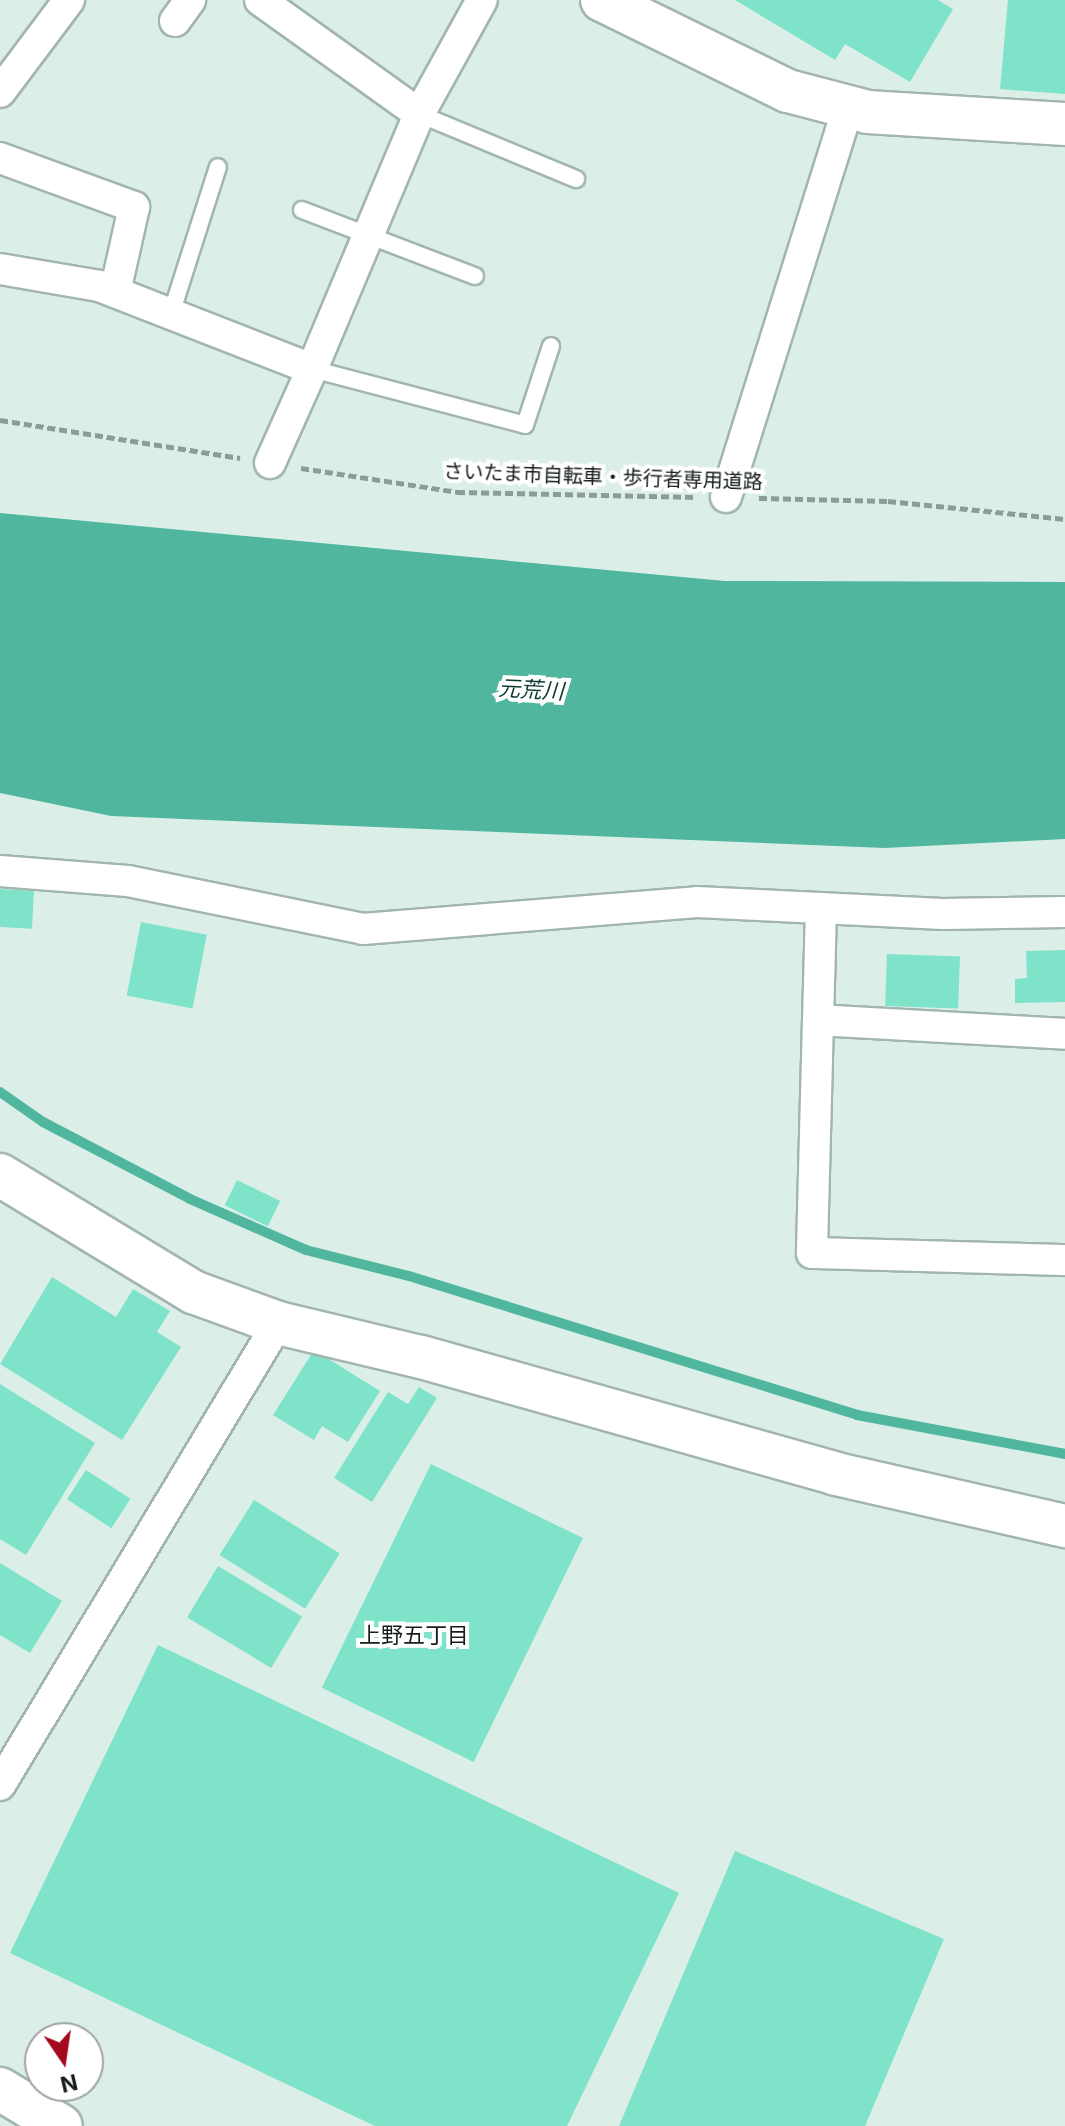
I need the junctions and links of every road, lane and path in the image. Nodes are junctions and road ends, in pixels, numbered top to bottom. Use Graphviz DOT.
graph roads {
  1 [pos="69,0"];
  2 [pos="260,0"];
  3 [pos="482,0"];
  4 [pos="624,6"];
  5 [pos="0,92"];
  6 [pos="848,107"];
  7 [pos="419,114"];
  8 [pos="1065,124"];
  9 [pos="0,158"];
  10 [pos="218,167"];
  11 [pos="576,179"];
  12 [pos="302,210"];
  13 [pos="368,236"];
  14 [pos="0,269"];
  15 [pos="475,276"];
  16 [pos="115,292"];
  17 [pos="171,314"];
  18 [pos="551,346"];
  19 [pos="312,369"];
  20 [pos="0,420"];
  21 [pos="270,463"];
  22 [pos="726,497"];
  23 [pos="1065,519"];
  24 [pos="0,871"];
  25 [pos="821,908"];
  26 [pos="1065,912"];
  27 [pos="818,1020"];
  28 [pos="1065,1034"];
  29 [pos="0,1175"];
  30 [pos="1065,1260"];
  31 [pos="278,1323"];
  32 [pos="1065,1526"];
  33 [pos="0,1785"];
  34 [pos="0,2089"];
  35 [pos="61,2126"];
  1 -- 5 [label="street"];
  2 -- 7 [label="street"];
  3 -- 7 [label="street"];
  4 -- 6 [label="street"];
  6 -- 8 [label="street"];
  6 -- 22 [label="street"];
  7 -- 11 [label="lane"];
  7 -- 13 [label="street"];
  9 -- 16 [label="street"];
  10 -- 17 [label="lane"];
  12 -- 13 [label="lane"];
  13 -- 15 [label="lane"];
  13 -- 19 [label="street"];
  14 -- 16 [label="street"];
  16 -- 17 [label="street"];
  17 -- 19 [label="street"];
  18 -- 19 [label="lane"];
  19 -- 21 [label="street"];
  20 -- 21 [label="path, さいたま市自転車・歩行者専用道路"];
  21 -- 22 [label="path, さいたま市自転車・歩行者専用道路"];
  22 -- 23 [label="path, さいたま市自転車・歩行者専用道路"];
  24 -- 25 [label="street"];
  25 -- 26 [label="street"];
  25 -- 27 [label="street"];
  27 -- 28 [label="street"];
  27 -- 30 [label="street"];
  29 -- 31 [label="street"];
  31 -- 32 [label="street"];
  31 -- 33 [label="street"];
  34 -- 35 [label="street"];
}
